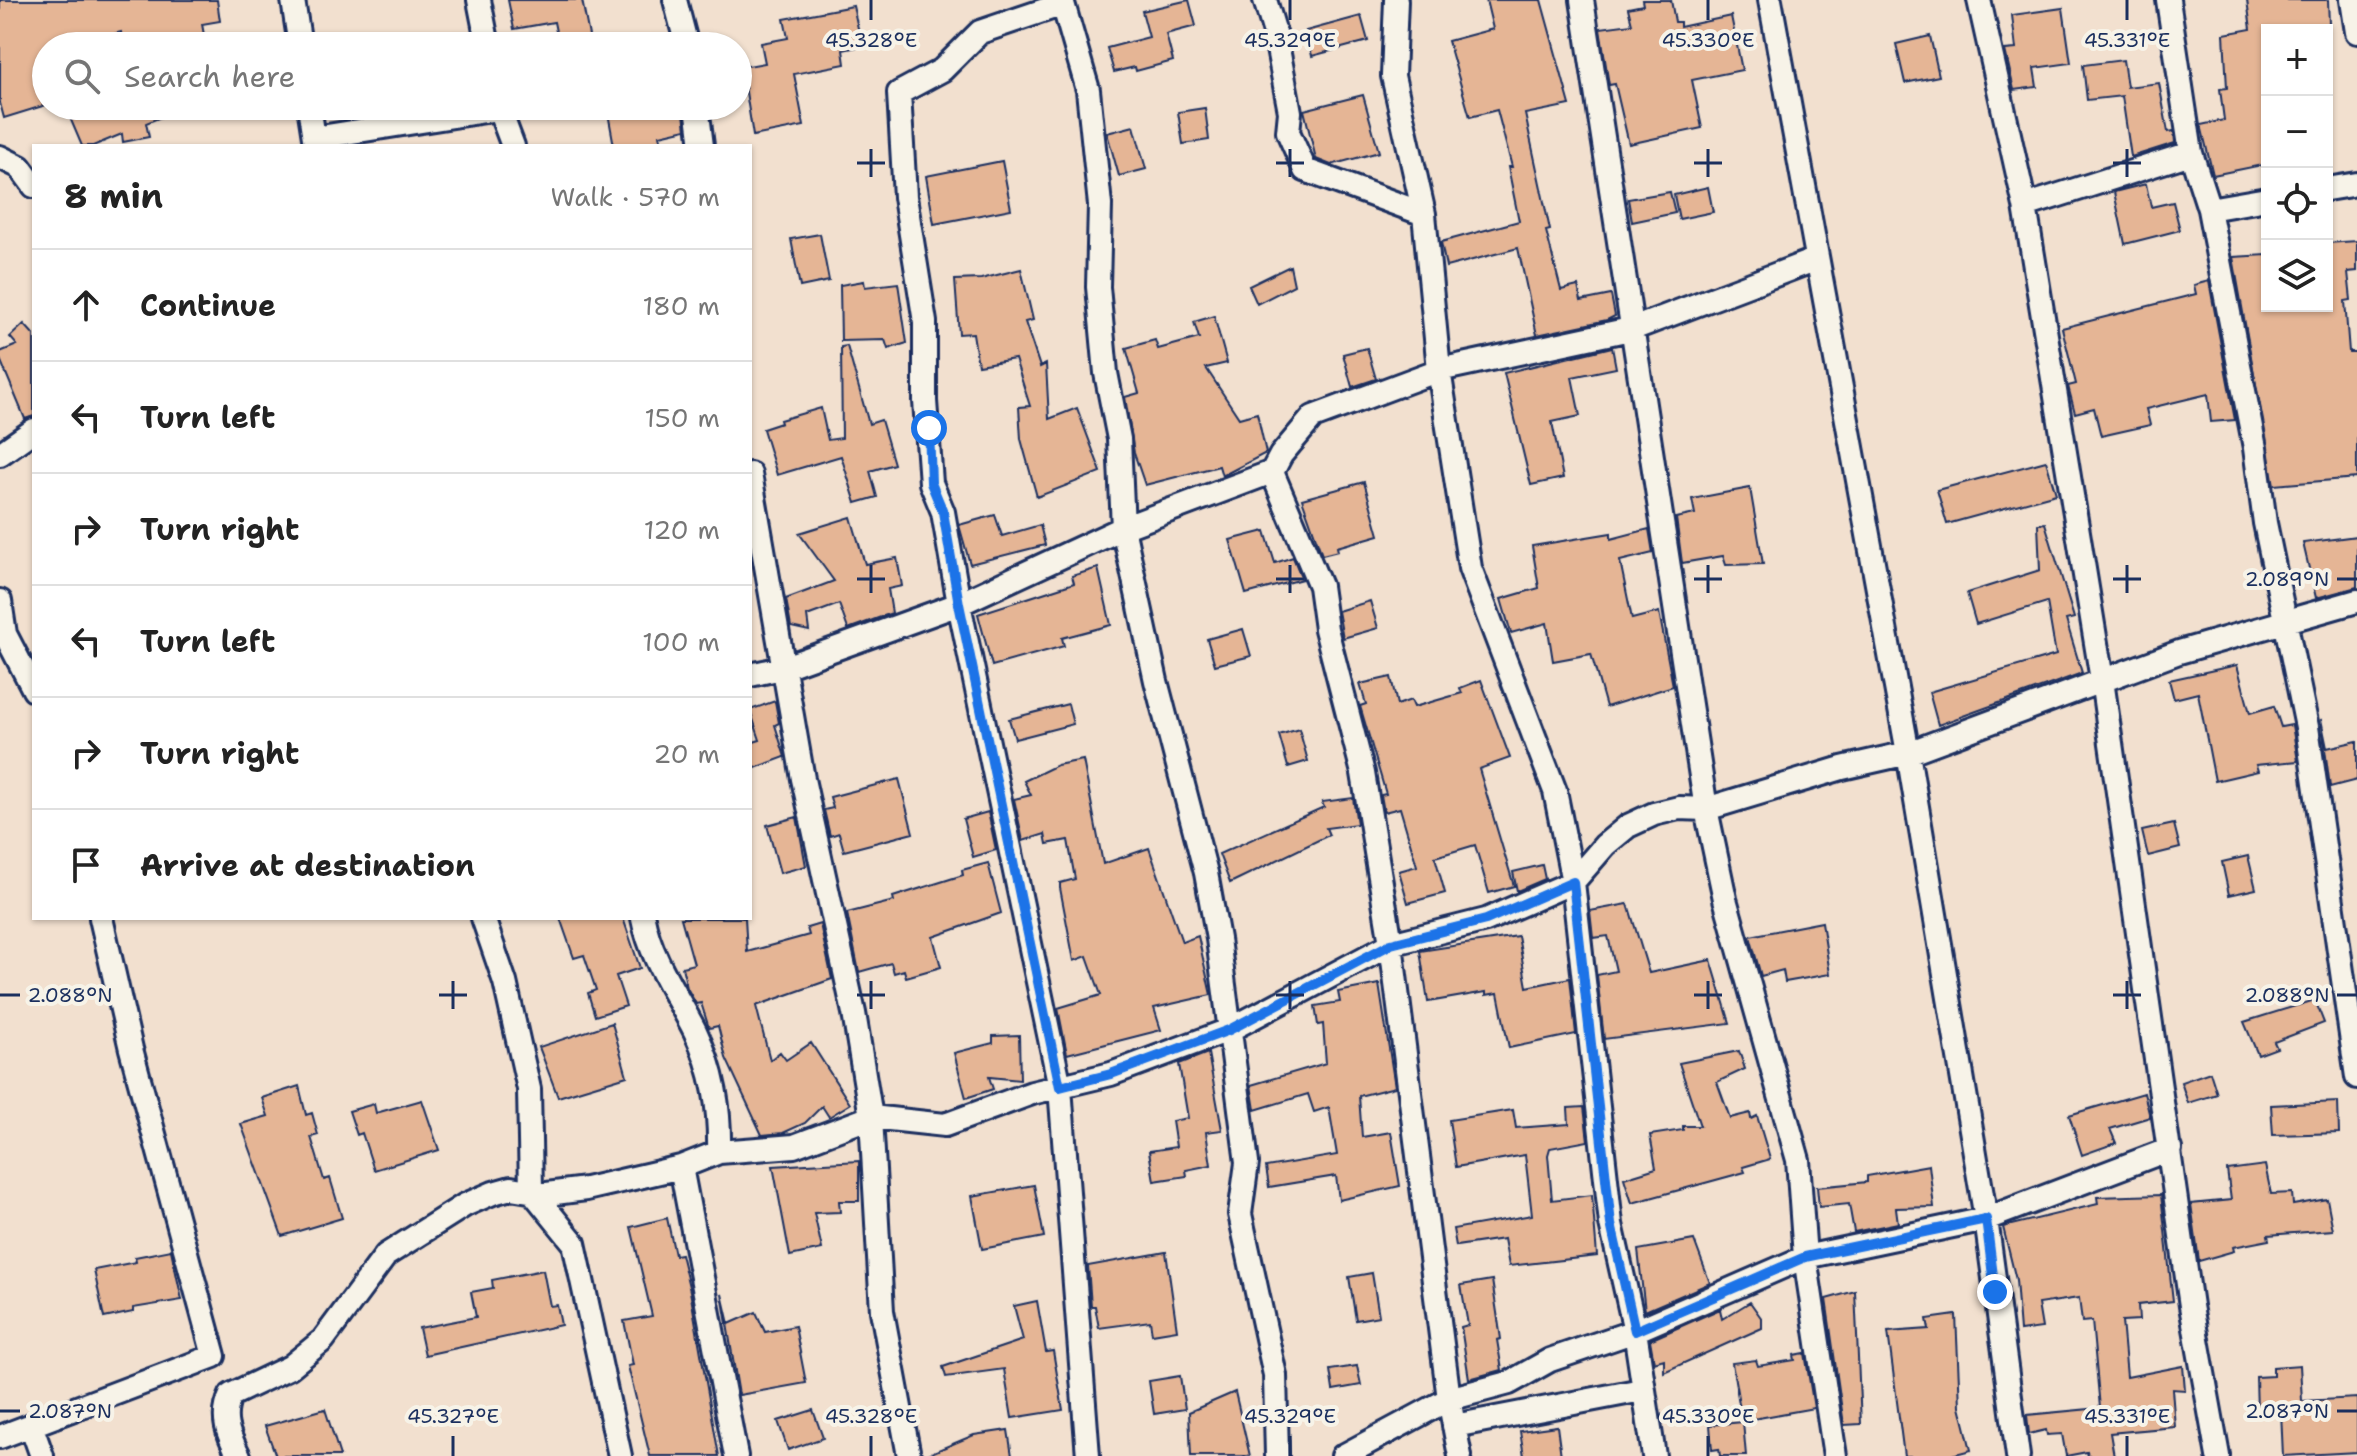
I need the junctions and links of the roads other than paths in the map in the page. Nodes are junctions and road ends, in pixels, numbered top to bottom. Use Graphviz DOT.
graph roads {
  1 [pos="293,0"];
  2 [pos="479,0"];
  3 [pos="675,0"];
  4 [pos="1265,0"];
  5 [pos="1396,0"];
  6 [pos="1582,0"];
  7 [pos="1770,0"];
  8 [pos="1979,0"];
  9 [pos="2168,0"];
  10 [pos="2352,0"];
  11 [pos="1063,2"];
  12 [pos="298,32"];
  13 [pos="485,32"];
  14 [pos="683,32"];
  15 [pos="2357,32"];
  16 [pos="311,120"];
  17 [pos="434,120"];
  18 [pos="508,120"];
  19 [pos="699,120"];
  20 [pos="315,142"];
  21 [pos="513,144"];
  22 [pos="702,144"];
  23 [pos="2191,153"];
  24 [pos="0,157"];
  25 [pos="32,183"];
  26 [pos="2357,184"];
  27 [pos="2333,188"];
  28 [pos="2261,200"];
  29 [pos="2025,206"];
  30 [pos="2209,209"];
  31 [pos="1424,214"];
  32 [pos="1817,259"];
  33 [pos="1635,328"];
  34 [pos="1439,370"];
  35 [pos="32,431"];
  36 [pos="0,454"];
  37 [pos="1272,472"];
  38 [pos="752,486"];
  39 [pos="1123,528"];
  40 [pos="0,601"];
  41 [pos="2357,601"];
  42 [pos="959,604"];
  43 [pos="2284,620"];
  44 [pos="782,668"];
  45 [pos="752,675"];
  46 [pos="2102,680"];
  47 [pos="32,686"];
  48 [pos="1908,753"];
  49 [pos="1706,809"];
  50 [pos="1573,882"];
  51 [pos="101,920"];
  52 [pos="484,920"];
  53 [pos="643,920"];
  54 [pos="1391,944"];
  55 [pos="2353,1007"];
  56 [pos="1229,1030"];
  57 [pos="2357,1077"];
  58 [pos="1060,1087"];
  59 [pos="871,1117"];
  60 [pos="2170,1149"];
  61 [pos="719,1152"];
  62 [pos="681,1167"];
  63 [pos="531,1190"];
  64 [pos="1986,1219"];
  65 [pos="1805,1257"];
  66 [pos="1635,1331"];
  67 [pos="1642,1390"];
  68 [pos="1449,1399"];
  69 [pos="31,1425"];
  70 [pos="1454,1426"];
  71 [pos="0,1437"];
  72 [pos="42,1456"];
  73 [pos="239,1456"];
  74 [pos="620,1456"];
  75 [pos="736,1456"];
  76 [pos="909,1456"];
  77 [pos="1088,1456"];
  78 [pos="1277,1456"];
  79 [pos="1343,1456"];
  80 [pos="1460,1456"];
  81 [pos="1654,1456"];
  82 [pos="1835,1456"];
  83 [pos="2018,1456"];
  84 [pos="2218,1456"];
  1 -- 12 [label="street"];
  2 -- 13 [label="street"];
  3 -- 14 [label="street"];
  4 -- 31 [label="street"];
  5 -- 31 [label="street"];
  6 -- 33 [label="street"];
  7 -- 32 [label="street"];
  8 -- 29 [label="street"];
  9 -- 23 [label="street"];
  10 -- 15 [label="street"];
  11 -- 39 [label="street"];
  11 -- 42 [label="street"];
  16 -- 20 [label="street"];
  17 -- 20 [label="street"];
  18 -- 21 [label="street"];
  19 -- 22 [label="street"];
  23 -- 29 [label="street"];
  23 -- 30 [label="street"];
  24 -- 25 [label="street"];
  26 -- 27 [label="street"];
  28 -- 30 [label="street"];
  29 -- 46 [label="street"];
  30 -- 43 [label="street"];
  31 -- 34 [label="street"];
  32 -- 33 [label="street"];
  32 -- 48 [label="street"];
  33 -- 34 [label="street"];
  33 -- 49 [label="street"];
  34 -- 37 [label="street"];
  34 -- 50 [label="street"];
  35 -- 36 [label="street"];
  37 -- 39 [label="street"];
  37 -- 54 [label="street"];
  38 -- 44 [label="street"];
  39 -- 42 [label="street"];
  39 -- 56 [label="street"];
  40 -- 47 [label="street"];
  41 -- 43 [label="street"];
  42 -- 44 [label="street"];
  42 -- 58 [label="street"];
  43 -- 46 [label="street"];
  43 -- 55 [label="street"];
  44 -- 45 [label="street"];
  44 -- 59 [label="street"];
  46 -- 48 [label="street"];
  46 -- 60 [label="street"];
  48 -- 49 [label="street"];
  48 -- 64 [label="street"];
  49 -- 50 [label="street"];
  49 -- 65 [label="street"];
  50 -- 54 [label="street"];
  50 -- 66 [label="street"];
  51 -- 69 [label="street"];
  52 -- 63 [label="street"];
  53 -- 61 [label="street"];
  54 -- 56 [label="street"];
  54 -- 68 [label="street"];
  55 -- 57 [label="street"];
  56 -- 58 [label="street"];
  56 -- 78 [label="street"];
  58 -- 59 [label="street"];
  58 -- 77 [label="street"];
  59 -- 61 [label="street"];
  59 -- 76 [label="street"];
  60 -- 64 [label="street"];
  60 -- 84 [label="street"];
  61 -- 62 [label="street"];
  62 -- 63 [label="street"];
  62 -- 75 [label="street"];
  63 -- 73 [label="street"];
  63 -- 74 [label="street"];
  64 -- 65 [label="street"];
  64 -- 83 [label="street"];
  65 -- 66 [label="street"];
  65 -- 82 [label="street"];
  66 -- 67 [label="street"];
  66 -- 68 [label="street"];
  67 -- 70 [label="street"];
  67 -- 81 [label="street"];
  68 -- 70 [label="street"];
  68 -- 79 [label="street"];
  69 -- 71 [label="street"];
  69 -- 72 [label="street"];
  70 -- 80 [label="street"];
}
